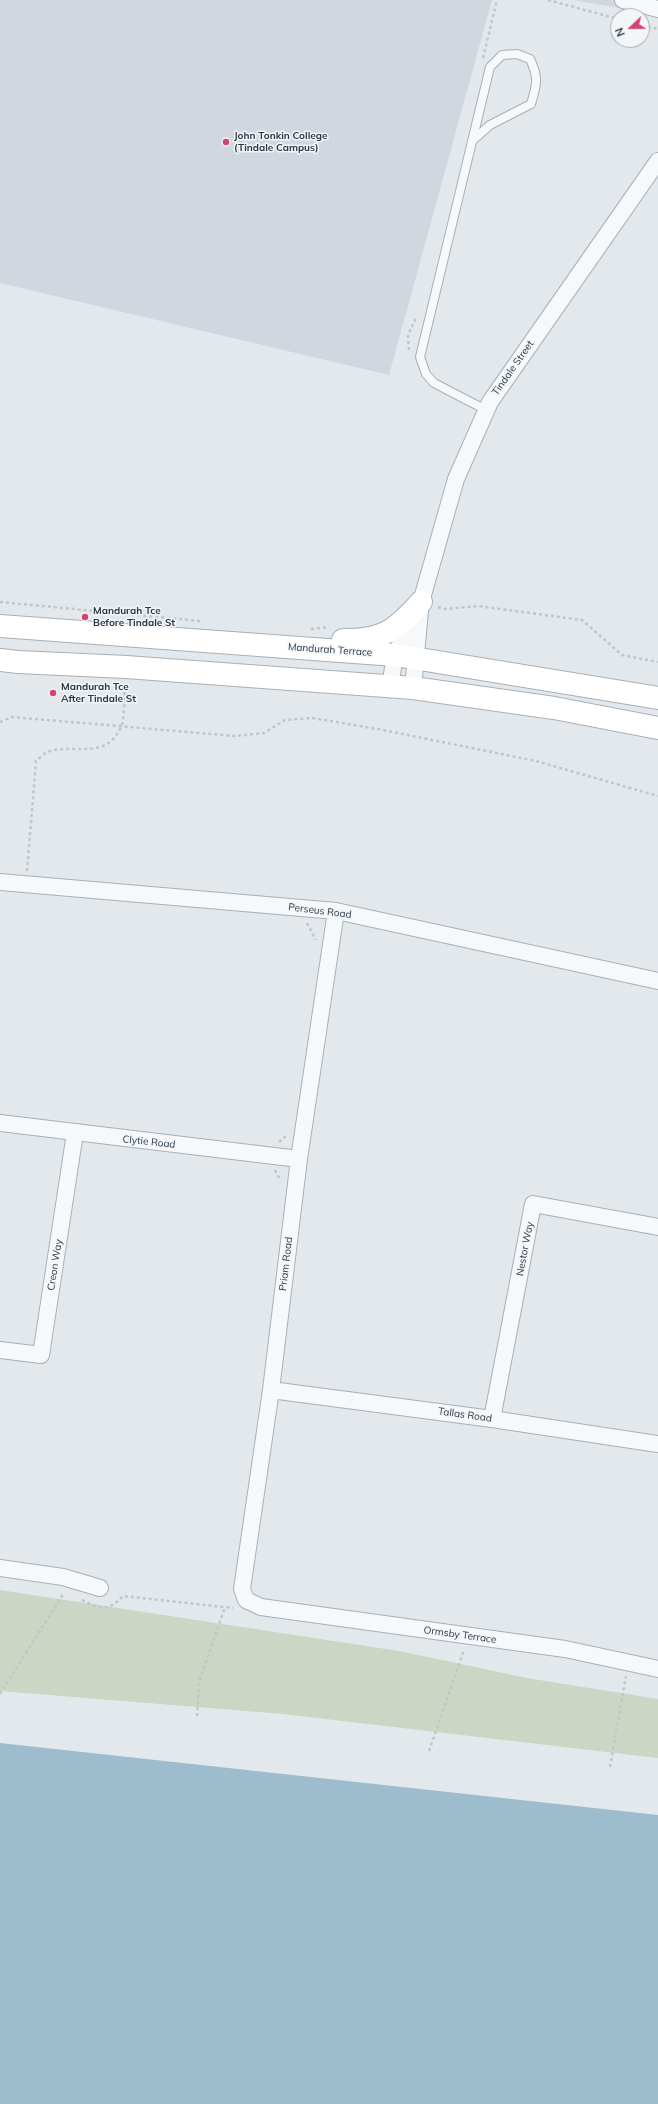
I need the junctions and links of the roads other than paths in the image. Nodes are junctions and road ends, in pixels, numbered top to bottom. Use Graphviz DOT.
graph roads {
  1 [pos="623,0"];
  2 [pos="658,9"];
  3 [pos="472,141"];
  4 [pos="658,161"];
  5 [pos="486,410"];
  6 [pos="421,602"];
  7 [pos="0,626"];
  8 [pos="306,639"];
  9 [pos="395,655"];
  10 [pos="416,659"];
  11 [pos="0,660"];
  12 [pos="390,687"];
  13 [pos="413,688"];
  14 [pos="658,698"];
  15 [pos="658,728"];
  16 [pos="0,882"];
  17 [pos="336,911"];
  18 [pos="658,981"];
  19 [pos="0,1123"];
  20 [pos="75,1133"];
  21 [pos="299,1158"];
  22 [pos="658,1228"];
  23 [pos="0,1350"];
  24 [pos="271,1390"];
  25 [pos="492,1419"];
  26 [pos="658,1444"];
  27 [pos="0,1568"];
  28 [pos="100,1588"];
  29 [pos="260,1607"];
  30 [pos="658,1669"];
  1 -- 2 [label="street"];
  3 -- 3 [label="lane"];
  3 -- 5 [label="lane"];
  4 -- 5 [label="street, Tindale Street"];
  5 -- 6 [label="street, Tindale Street"];
  6 -- 8 [label="main road"];
  6 -- 9 [label="street, Tindale Street"];
  6 -- 10 [label="street, Tindale Street"];
  7 -- 8 [label="main road, Mandurah Terrace"];
  8 -- 9 [label="main road, Mandurah Terrace"];
  9 -- 10 [label="main road, Mandurah Terrace"];
  9 -- 12 [label="street, Tindale Street"];
  10 -- 13 [label="street, Tindale Street"];
  10 -- 14 [label="main road, Mandurah Terrace"];
  11 -- 12 [label="main road"];
  12 -- 13 [label="main road"];
  13 -- 15 [label="main road"];
  16 -- 17 [label="street, Perseus Road"];
  17 -- 18 [label="street, Perseus Road"];
  17 -- 21 [label="street, Priam Road"];
  19 -- 20 [label="street, Clytie Road"];
  20 -- 21 [label="street, Clytie Road"];
  20 -- 23 [label="street, Creon Way"];
  21 -- 24 [label="street, Priam Road"];
  22 -- 25 [label="street, Nestor Way"];
  24 -- 25 [label="street, Tallas Road"];
  24 -- 29 [label="street, Priam Road"];
  25 -- 26 [label="street, Tallas Road"];
  27 -- 28 [label="street"];
  29 -- 30 [label="street, Ormsby Terrace"];
}
